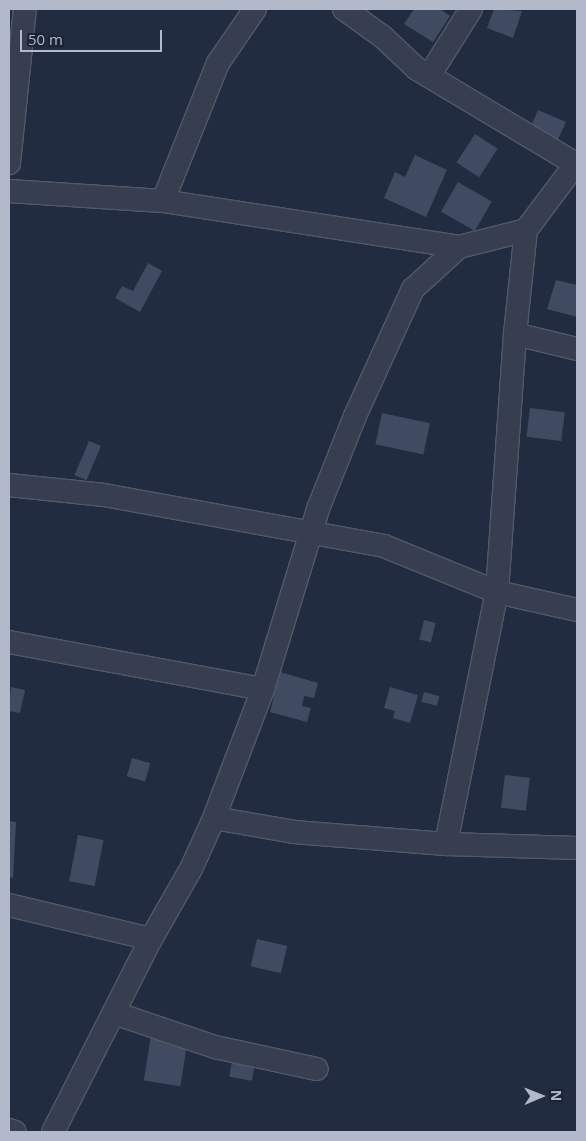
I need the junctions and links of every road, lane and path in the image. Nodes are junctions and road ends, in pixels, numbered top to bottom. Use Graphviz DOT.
graph roads {
  1 [pos="25,9"];
  2 [pos="255,9"];
  3 [pos="344,9"];
  4 [pos="471,9"];
  5 [pos="429,76"];
  6 [pos="9,163"];
  7 [pos="577,163"];
  8 [pos="569,187"];
  9 [pos="9,191"];
  10 [pos="163,201"];
  11 [pos="526,230"];
  12 [pos="460,247"];
  13 [pos="515,334"];
  14 [pos="577,349"];
  15 [pos="9,485"];
  16 [pos="312,533"];
  17 [pos="497,592"];
  18 [pos="577,610"];
  19 [pos="9,642"];
  20 [pos="263,689"];
  21 [pos="214,818"];
  22 [pos="446,844"];
  23 [pos="577,848"];
  24 [pos="9,905"];
  25 [pos="151,939"];
  26 [pos="114,1013"];
  27 [pos="317,1069"];
  28 [pos="9,1130"];
  29 [pos="15,1132"];
  30 [pos="53,1132"];
  1 -- 6 [label="street"];
  2 -- 10 [label="street"];
  3 -- 5 [label="street"];
  4 -- 5 [label="street"];
  5 -- 7 [label="street"];
  7 -- 8 [label="street"];
  8 -- 11 [label="street"];
  9 -- 10 [label="street"];
  10 -- 12 [label="street"];
  11 -- 12 [label="street"];
  11 -- 13 [label="street"];
  12 -- 16 [label="street"];
  13 -- 14 [label="street"];
  13 -- 17 [label="street"];
  15 -- 16 [label="street"];
  16 -- 17 [label="street"];
  16 -- 20 [label="street"];
  17 -- 18 [label="street"];
  17 -- 22 [label="street"];
  19 -- 20 [label="street"];
  20 -- 21 [label="street"];
  21 -- 22 [label="street"];
  21 -- 25 [label="street"];
  22 -- 23 [label="street"];
  24 -- 25 [label="street"];
  25 -- 26 [label="street"];
  26 -- 27 [label="street"];
  26 -- 30 [label="street"];
  28 -- 29 [label="street"];
}
